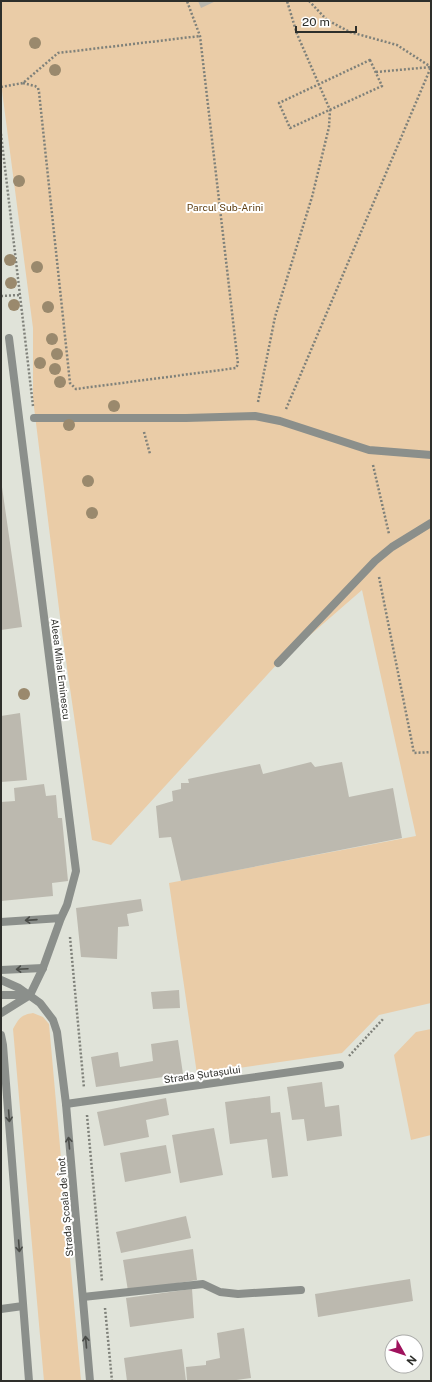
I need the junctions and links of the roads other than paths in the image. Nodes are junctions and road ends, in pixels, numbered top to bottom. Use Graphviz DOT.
graph roads {
  1 [pos="8,338"];
  2 [pos="34,418"];
  3 [pos="431,455"];
  4 [pos="431,523"];
  5 [pos="278,663"];
  6 [pos="61,918"];
  7 [pos="1,922"];
  8 [pos="43,968"];
  9 [pos="1,970"];
  10 [pos="1,980"];
  11 [pos="1,994"];
  12 [pos="30,995"];
  13 [pos="1,1013"];
  14 [pos="1,1035"];
  15 [pos="340,1064"];
  16 [pos="66,1104"];
  17 [pos="300,1290"];
  18 [pos="82,1297"];
  19 [pos="23,1306"];
  20 [pos="1,1308"];
  21 [pos="29,1381"];
  22 [pos="90,1381"];
  1 -- 6 [label="street, Aleea Mihai Eminescu"];
  2 -- 3 [label="street"];
  4 -- 5 [label="street"];
  6 -- 7 [label="street, one-way"];
  6 -- 8 [label="street, Aleea Mihai Eminescu"];
  8 -- 9 [label="street, one-way"];
  8 -- 12 [label="street, Aleea Mihai Eminescu"];
  10 -- 12 [label="street, Strada Școala de Înot"];
  11 -- 12 [label="street"];
  12 -- 13 [label="street"];
  12 -- 16 [label="street, Strada Școala de Înot"];
  14 -- 19 [label="street, one-way"];
  15 -- 16 [label="street, Strada Șutașului"];
  18 -- 16 [label="street, Strada Școala de Înot, one-way"];
  17 -- 18 [label="street"];
  22 -- 18 [label="street, Strada Școala de Înot, one-way"];
  19 -- 20 [label="street"];
  19 -- 21 [label="street"];
}
